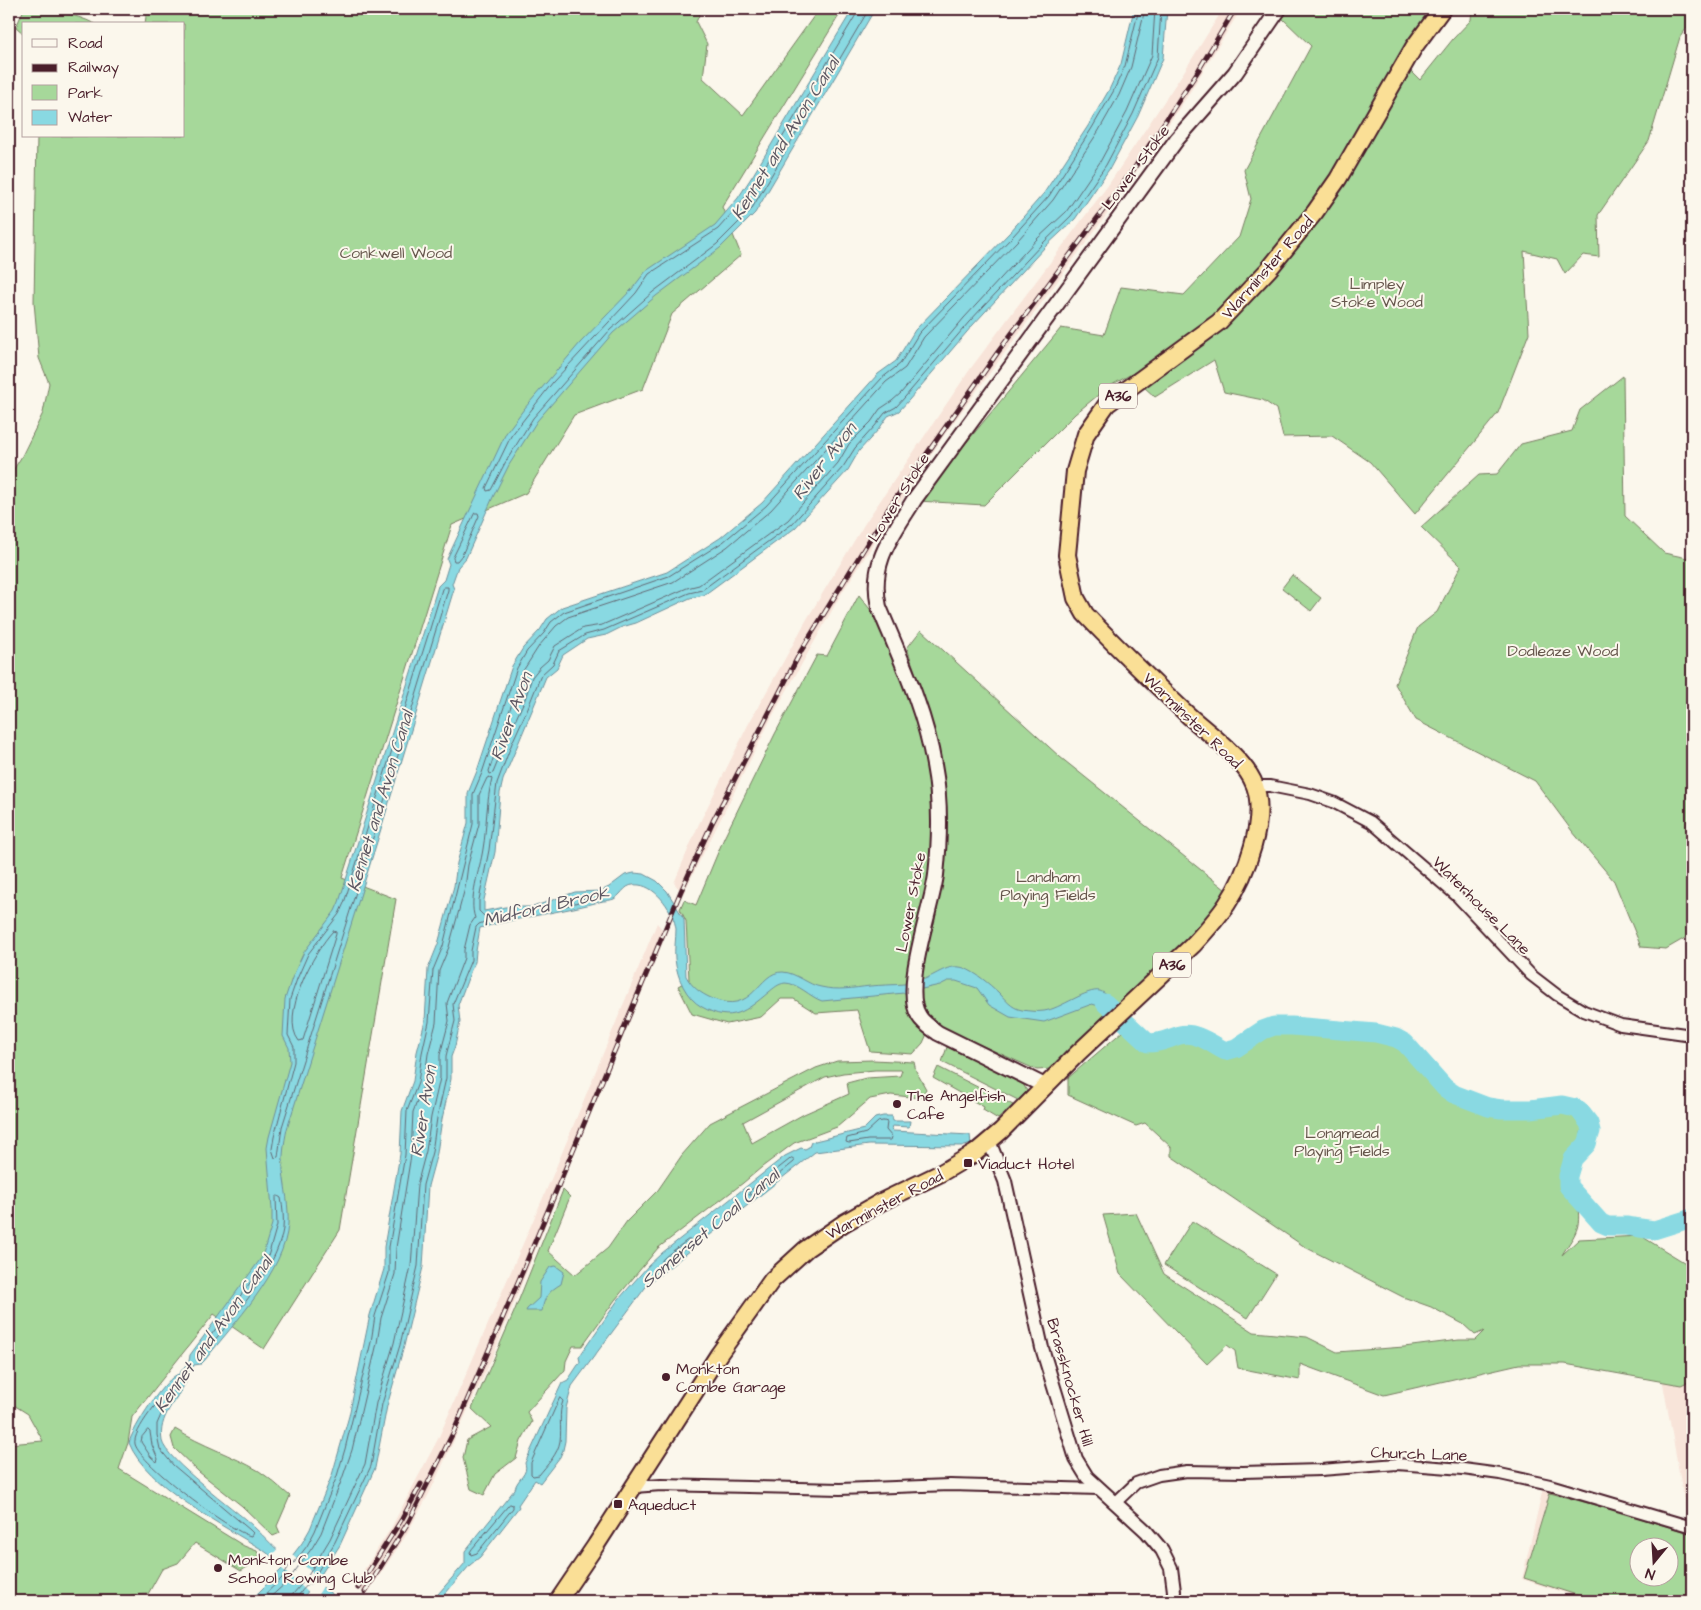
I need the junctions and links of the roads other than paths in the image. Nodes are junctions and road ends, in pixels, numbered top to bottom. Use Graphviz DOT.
graph roads {
  1 [pos="1279,9"];
  2 [pos="1442,9"];
  3 [pos="1256,786"];
  4 [pos="1692,1035"];
  5 [pos="1045,1086"];
  6 [pos="992,1147"];
  7 [pos="634,1487"];
  8 [pos="1099,1489"];
  9 [pos="1116,1502"];
  10 [pos="1692,1527"];
  11 [pos="558,1601"];
  12 [pos="1173,1601"];
  1 -- 5 [label="main road, Lower Stoke"];
  2 -- 3 [label="highway, Warminster Road / A36"];
  3 -- 4 [label="street, Waterhouse Lane"];
  3 -- 5 [label="highway, Warminster Road / A36"];
  5 -- 6 [label="highway, Warminster Road / A36"];
  6 -- 7 [label="highway, Warminster Road / A36"];
  6 -- 8 [label="street, Brassknocker Hill"];
  7 -- 8 [label="street"];
  7 -- 11 [label="highway, Warminster Road / A36"];
  8 -- 9 [label="street, Brassknocker Hill"];
  9 -- 10 [label="street, Church Lane"];
  9 -- 12 [label="street, Brassknocker Hill"];
}
